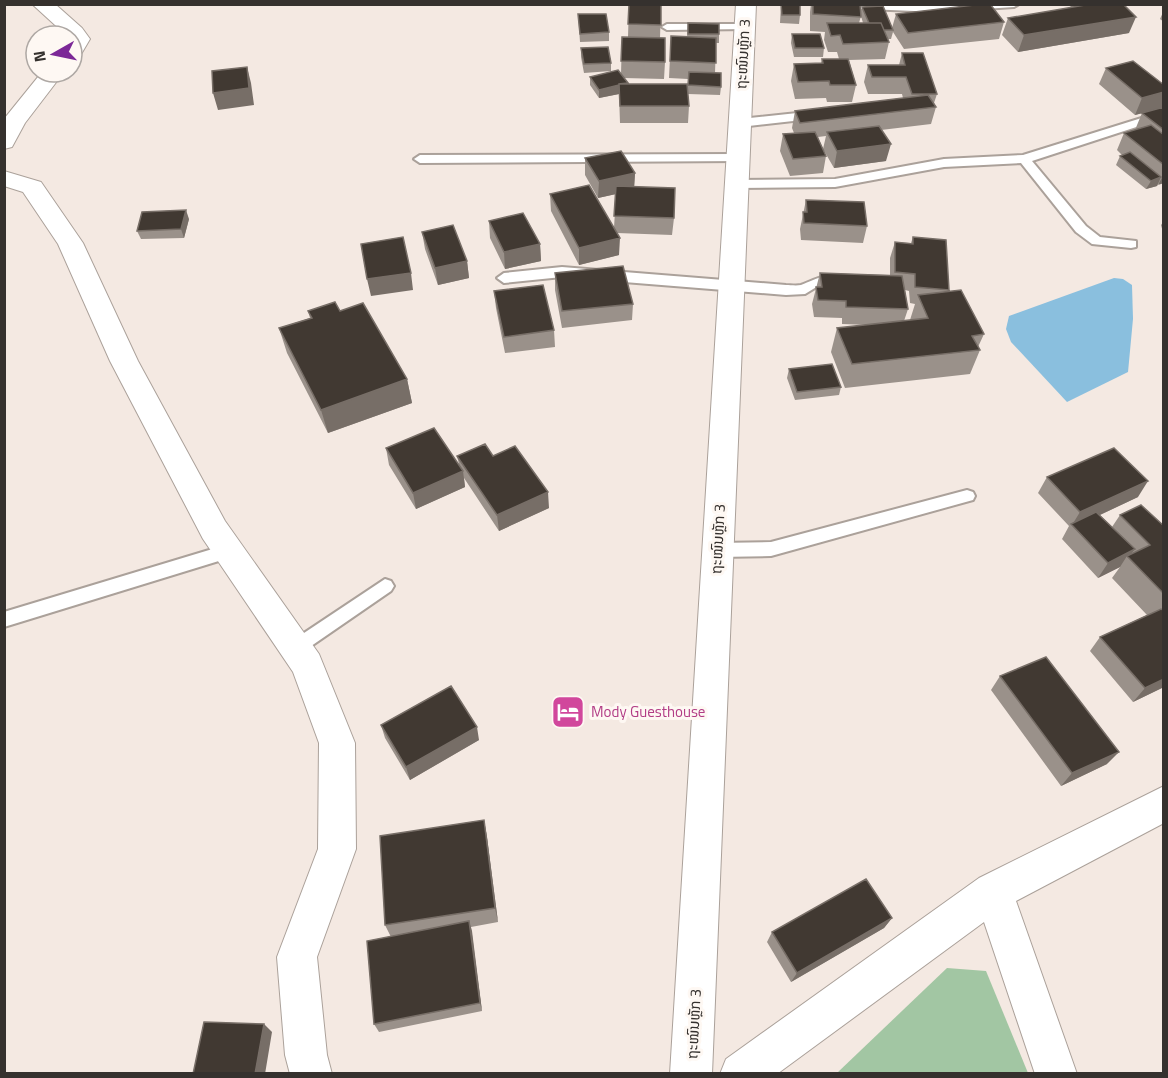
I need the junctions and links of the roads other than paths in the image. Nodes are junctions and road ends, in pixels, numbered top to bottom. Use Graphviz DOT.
graph roads {
  1 [pos="42,4"];
  2 [pos="819,4"];
  3 [pos="1014,4"];
  4 [pos="746,16"];
  5 [pos="66,24"];
  6 [pos="667,27"];
  7 [pos="44,84"];
  8 [pos="833,113"];
  9 [pos="1164,114"];
  10 [pos="740,123"];
  11 [pos="4,142"];
  12 [pos="420,159"];
  13 [pos="1024,159"];
  14 [pos="737,171"];
  15 [pos="4,178"];
  16 [pos="1131,243"];
  17 [pos="504,278"];
  18 [pos="856,280"];
  19 [pos="730,284"];
  20 [pos="967,496"];
  21 [pos="717,550"];
  22 [pos="229,551"];
  23 [pos="385,586"];
  24 [pos="4,620"];
  25 [pos="295,648"];
  26 [pos="1164,803"];
  27 [pos="993,892"];
  28 [pos="311,1074"];
  29 [pos="691,1074"];
  30 [pos="741,1074"];
  31 [pos="1056,1074"];
  1 -- 5 [label="street"];
  2 -- 3 [label="lane"];
  4 -- 6 [label="lane"];
  4 -- 10 [label="street, ຖະໜົນຫຼັກ 3"];
  7 -- 11 [label="street"];
  8 -- 10 [label="lane"];
  9 -- 13 [label="lane"];
  10 -- 14 [label="street, ຖະໜົນຫຼັກ 3"];
  12 -- 14 [label="lane"];
  13 -- 14 [label="lane"];
  13 -- 16 [label="lane"];
  14 -- 19 [label="street, ຖະໜົນຫຼັກ 3"];
  15 -- 22 [label="street"];
  17 -- 19 [label="lane"];
  18 -- 19 [label="lane"];
  19 -- 21 [label="street, ຖະໜົນຫຼັກ 3"];
  20 -- 21 [label="lane"];
  21 -- 29 [label="street, ຖະໜົນຫຼັກ 3"];
  22 -- 24 [label="lane"];
  22 -- 25 [label="street"];
  23 -- 25 [label="lane"];
  25 -- 28 [label="street"];
  26 -- 27 [label="street"];
  27 -- 30 [label="street"];
  27 -- 31 [label="street"];
}
